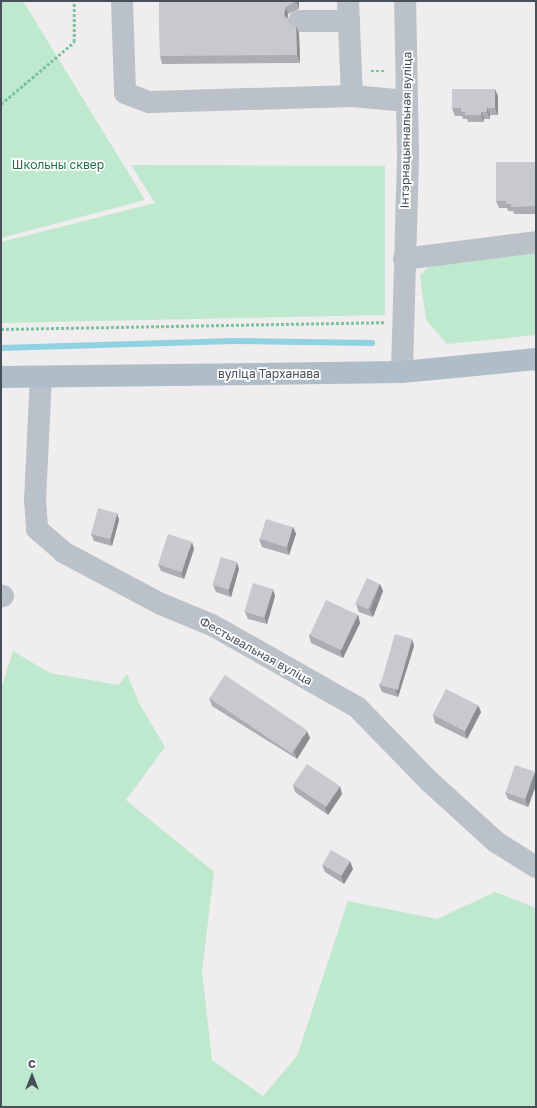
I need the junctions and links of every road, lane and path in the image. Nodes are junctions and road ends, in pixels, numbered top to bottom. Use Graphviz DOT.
graph roads {
  1 [pos="74,1"];
  2 [pos="122,1"];
  3 [pos="405,1"];
  4 [pos="348,11"];
  5 [pos="298,21"];
  6 [pos="351,71"];
  7 [pos="407,72"];
  8 [pos="352,96"];
  9 [pos="407,101"];
  10 [pos="1,104"];
  11 [pos="536,242"];
  12 [pos="404,259"];
  13 [pos="403,322"];
  14 [pos="1,329"];
  15 [pos="536,359"];
  16 [pos="402,372"];
  17 [pos="1,377"];
  18 [pos="42,377"];
  19 [pos="536,867"];
  1 -- 10 [label="path"];
  2 -- 8 [label="street"];
  3 -- 7 [label="street, Інтэрнацыянальная вуліца"];
  4 -- 5 [label="street"];
  4 -- 6 [label="street"];
  6 -- 7 [label="path"];
  6 -- 8 [label="street"];
  7 -- 9 [label="street, Інтэрнацыянальная вуліца"];
  8 -- 9 [label="street"];
  9 -- 12 [label="street, Інтэрнацыянальная вуліца"];
  11 -- 12 [label="street"];
  12 -- 13 [label="street, Інтэрнацыянальная вуліца"];
  13 -- 14 [label="path"];
  13 -- 16 [label="street, Інтэрнацыянальная вуліца"];
  15 -- 16 [label="main road, вуліца Тарханава"];
  16 -- 18 [label="main road, вуліца Тарханава"];
  17 -- 18 [label="main road, вуліца Тарханава"];
  18 -- 19 [label="street, Фестывальная вуліца"];
}
